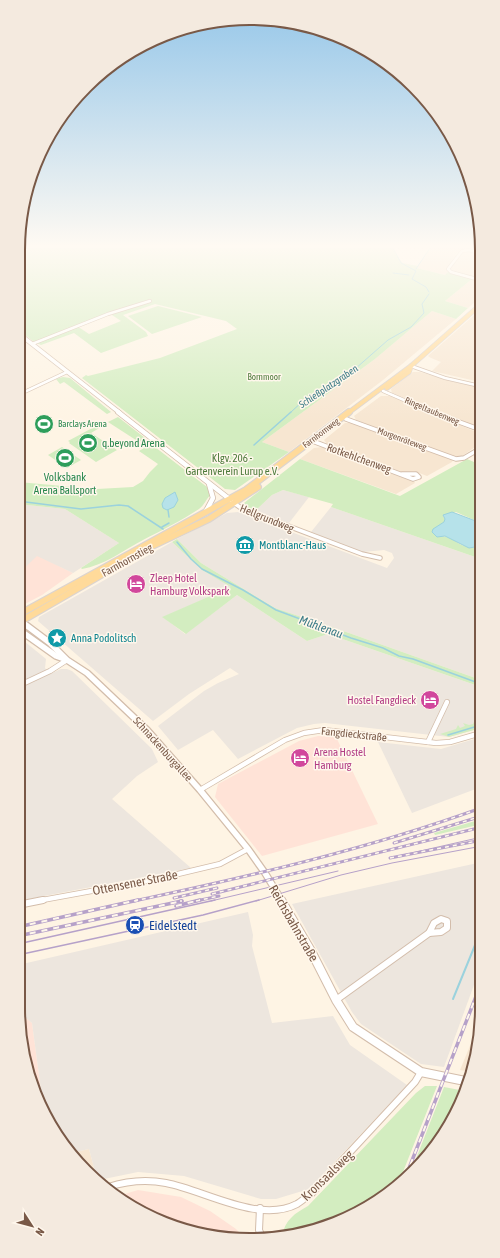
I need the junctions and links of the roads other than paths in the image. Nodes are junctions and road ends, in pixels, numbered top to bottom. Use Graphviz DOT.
graph roads {
  1 [pos="130,307"];
  2 [pos="475,309"];
  3 [pos="25,338"];
  4 [pos="32,344"];
  5 [pos="411,366"];
  6 [pos="67,372"];
  7 [pos="475,385"];
  8 [pos="383,391"];
  9 [pos="25,392"];
  10 [pos="346,419"];
  11 [pos="475,428"];
  12 [pos="315,442"];
  13 [pos="475,452"];
  14 [pos="402,474"];
  15 [pos="209,483"];
  16 [pos="232,501"];
  17 [pos="204,513"];
  18 [pos="380,558"];
  19 [pos="25,611"];
  20 [pos="25,619"];
  21 [pos="25,626"];
  22 [pos="25,633"];
  23 [pos="67,660"];
  24 [pos="25,683"];
  25 [pos="447,702"];
  26 [pos="475,735"];
  27 [pos="428,742"];
  28 [pos="200,790"];
  29 [pos="248,849"];
  30 [pos="25,904"];
  31 [pos="429,932"];
  32 [pos="336,1000"];
  33 [pos="422,1072"];
  34 [pos="463,1081"];
  35 [pos="112,1186"];
  36 [pos="260,1208"];
  37 [pos="260,1233"];
  1 -- 4 [label="street"];
  2 -- 5 [label="main road, Farnhornweg"];
  3 -- 4 [label="street, Hellgrundweg"];
  4 -- 6 [label="street, Hellgrundweg"];
  5 -- 7 [label="street"];
  5 -- 8 [label="main road, Farnhornweg"];
  5 -- 16 [label="main road, Farnhornweg"];
  6 -- 9 [label="street"];
  6 -- 15 [label="street, Hellgrundweg"];
  8 -- 10 [label="main road, Farnhornweg"];
  8 -- 11 [label="street, Ringeltaubenweg"];
  10 -- 12 [label="main road, Farnhornweg"];
  10 -- 13 [label="street, Morgenröteweg"];
  12 -- 14 [label="street, Rotkehlchenweg"];
  12 -- 16 [label="main road, Farnhornweg"];
  15 -- 16 [label="street, Hellgrundweg"];
  15 -- 17 [label="street"];
  16 -- 17 [label="main road, Farnhornstieg"];
  16 -- 18 [label="street, Hellgrundweg"];
  16 -- 20 [label="main road, Farnhornstieg"];
  17 -- 19 [label="main road, Farnhornstieg"];
  21 -- 23 [label="street, Schnackenburgallee"];
  22 -- 23 [label="street, Schnackenburgallee"];
  23 -- 24 [label="street"];
  23 -- 28 [label="street, Schnackenburgallee"];
  25 -- 27 [label="street"];
  26 -- 27 [label="street, Fangdieckstraße"];
  27 -- 28 [label="street, Fangdieckstraße"];
  28 -- 29 [label="street, Schnackenburgallee"];
  29 -- 30 [label="street, Ottensener Straße"];
  29 -- 32 [label="street, Reichsbahnstraße"];
  31 -- 32 [label="street"];
  32 -- 33 [label="street, Reichsbahnstraße"];
  33 -- 34 [label="street, Reichsbahnstraße"];
  33 -- 36 [label="street, Kronsaalsweg"];
  35 -- 36 [label="street, Kronsaalsweg"];
  36 -- 37 [label="street"];
}
